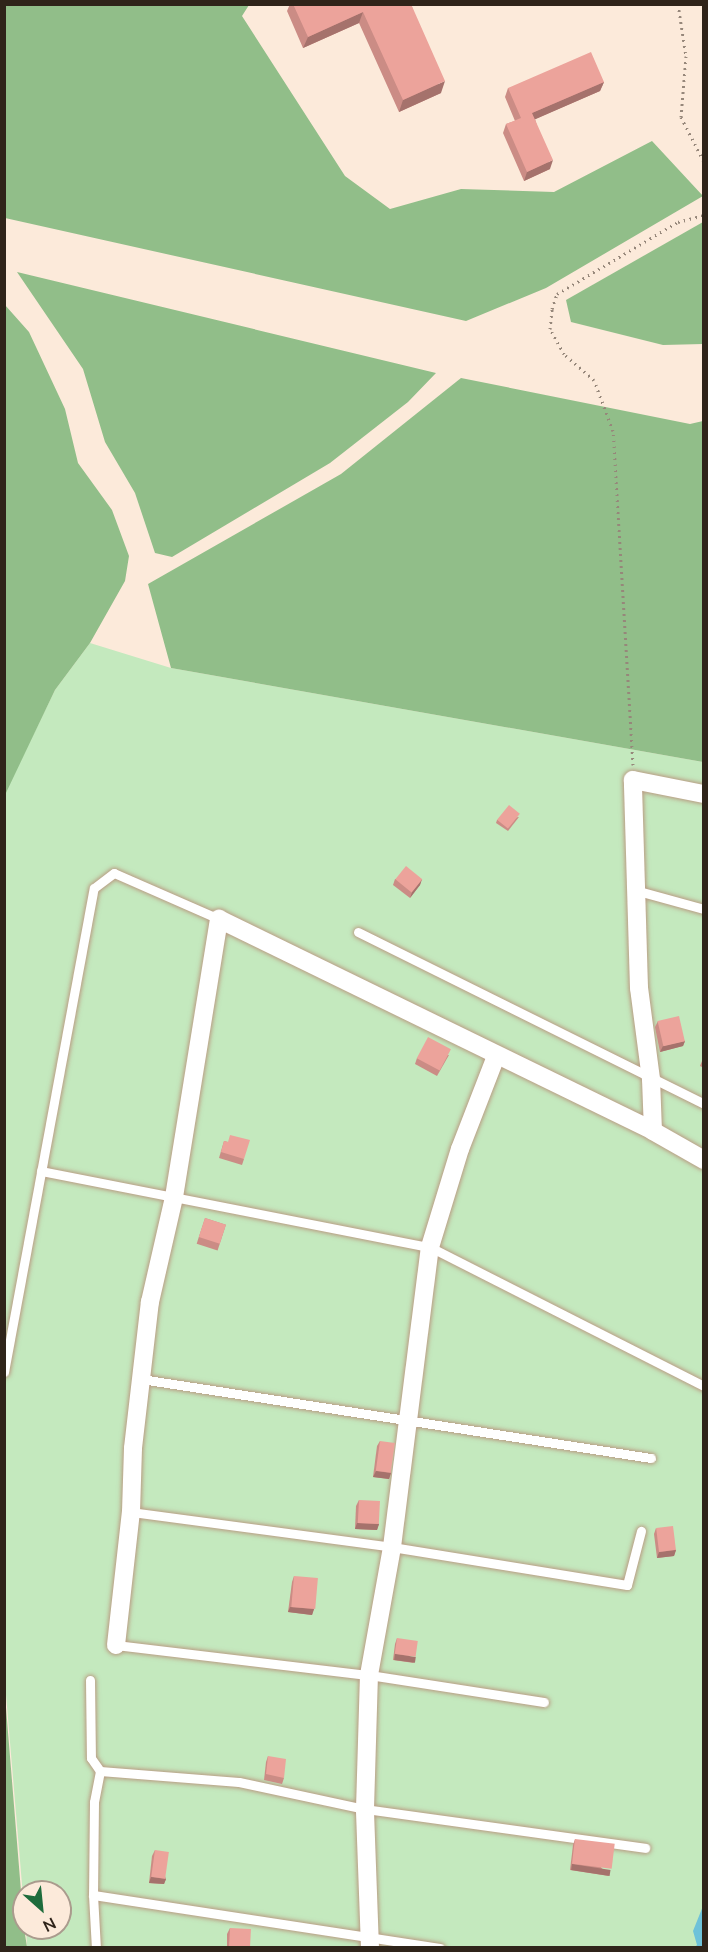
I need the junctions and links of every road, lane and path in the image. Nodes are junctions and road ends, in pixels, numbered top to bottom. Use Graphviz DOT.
graph roads {
  1 [pos="678,4"];
  2 [pos="704,162"];
  3 [pos="704,215"];
  4 [pos="633,780"];
  5 [pos="704,794"];
  6 [pos="635,890"];
  7 [pos="704,909"];
  8 [pos="219,919"];
  9 [pos="358,932"];
  10 [pos="496,1056"];
  11 [pos="651,1079"];
  12 [pos="704,1104"];
  13 [pos="653,1131"];
  14 [pos="704,1160"];
  15 [pos="41,1172"];
  16 [pos="174,1197"];
  17 [pos="430,1246"];
  18 [pos="4,1372"];
  19 [pos="141,1379"];
  20 [pos="704,1386"];
  21 [pos="408,1423"];
  22 [pos="651,1458"];
  23 [pos="131,1512"];
  24 [pos="641,1531"];
  25 [pos="392,1547"];
  26 [pos="116,1645"];
  27 [pos="369,1675"];
  28 [pos="90,1680"];
  29 [pos="544,1702"];
  30 [pos="100,1772"];
  31 [pos="365,1809"];
  32 [pos="645,1848"];
  33 [pos="93,1895"];
  34 [pos="370,1942"];
  35 [pos="96,1947"];
  36 [pos="441,1947"];
  1 -- 2 [label="path"];
  3 -- 4 [label="path"];
  4 -- 5 [label="street"];
  4 -- 6 [label="street"];
  6 -- 7 [label="lane"];
  6 -- 11 [label="street"];
  8 -- 10 [label="street"];
  8 -- 15 [label="lane"];
  8 -- 16 [label="street"];
  9 -- 11 [label="lane"];
  10 -- 13 [label="street"];
  10 -- 17 [label="street"];
  11 -- 12 [label="lane"];
  11 -- 13 [label="street"];
  13 -- 14 [label="street"];
  15 -- 16 [label="lane"];
  15 -- 18 [label="lane"];
  16 -- 17 [label="lane"];
  16 -- 19 [label="street"];
  17 -- 20 [label="lane"];
  17 -- 21 [label="street"];
  19 -- 21 [label="lane"];
  19 -- 23 [label="street"];
  21 -- 22 [label="lane"];
  21 -- 25 [label="street"];
  23 -- 25 [label="lane"];
  23 -- 26 [label="street"];
  24 -- 25 [label="lane"];
  25 -- 27 [label="street"];
  26 -- 27 [label="lane"];
  27 -- 29 [label="lane"];
  27 -- 31 [label="street"];
  28 -- 30 [label="lane"];
  30 -- 31 [label="lane"];
  30 -- 33 [label="lane"];
  31 -- 32 [label="lane"];
  31 -- 34 [label="street"];
  33 -- 34 [label="lane"];
  33 -- 35 [label="lane"];
  34 -- 36 [label="lane"];
}
